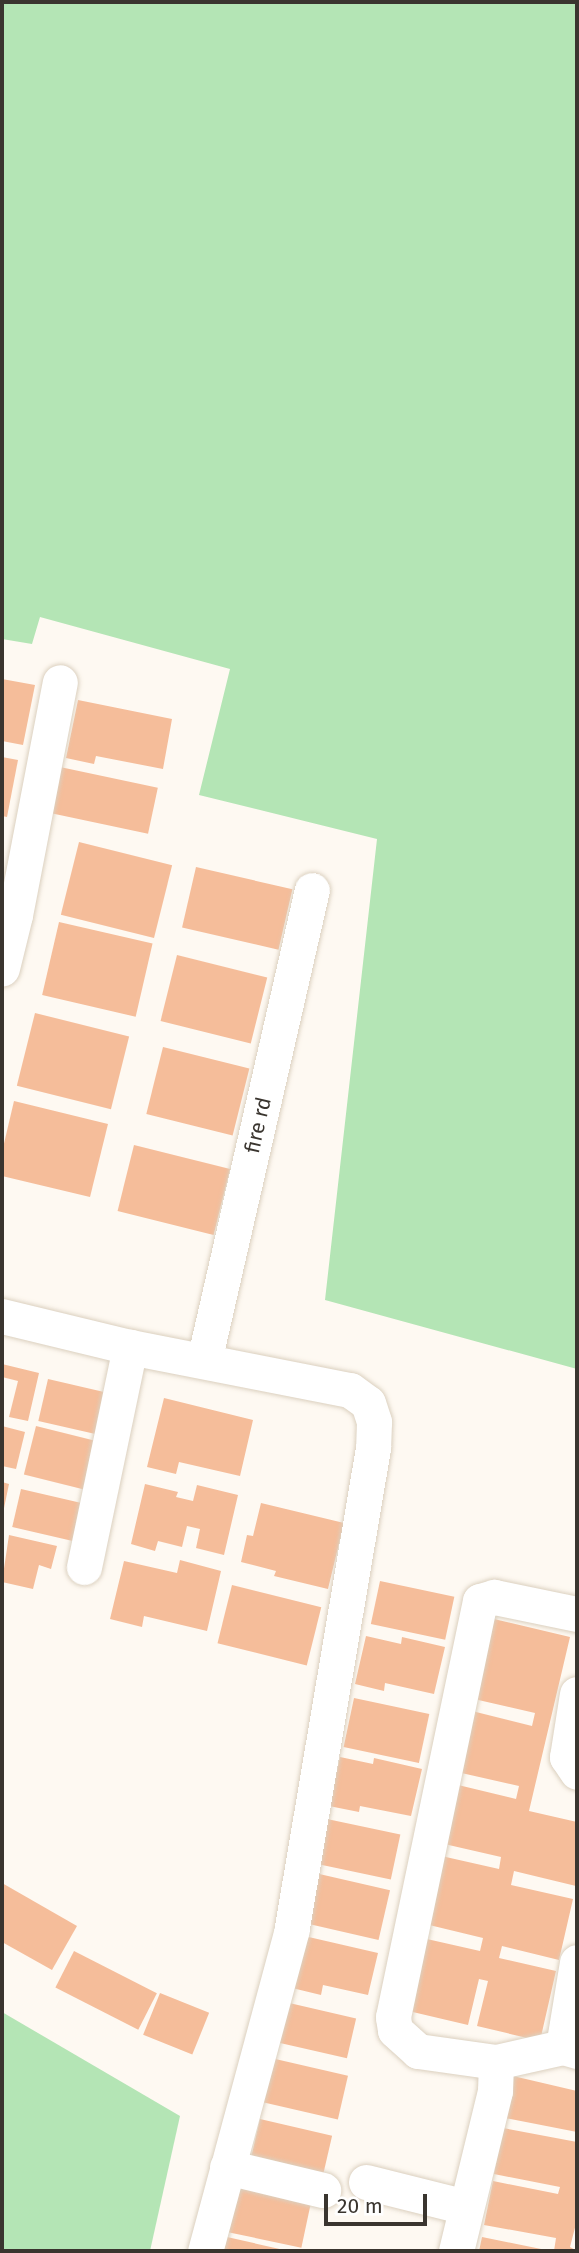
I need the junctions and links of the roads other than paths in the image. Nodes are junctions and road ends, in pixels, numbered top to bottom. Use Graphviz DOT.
graph roads {
  1 [pos="60,682"];
  2 [pos="312,890"];
  3 [pos="8,914"];
  4 [pos="2,968"];
  5 [pos="2,1316"];
  6 [pos="130,1347"];
  7 [pos="204,1361"];
  8 [pos="84,1567"];
  9 [pos="577,1615"];
  10 [pos="577,1694"];
  11 [pos="577,1772"];
  12 [pos="577,1962"];
  13 [pos="570,2049"];
  14 [pos="496,2062"];
  15 [pos="227,2167"];
  16 [pos="366,2182"];
  17 [pos="323,2190"];
  18 [pos="466,2207"];
  19 [pos="205,2251"];
  20 [pos="456,2251"];
  1 -- 3 [label="street"];
  2 -- 7 [label="street, fire rd"];
  3 -- 4 [label="street"];
  5 -- 6 [label="street"];
  6 -- 7 [label="street"];
  6 -- 8 [label="street"];
  7 -- 15 [label="street"];
  9 -- 14 [label="street"];
  10 -- 11 [label="street"];
  12 -- 13 [label="street"];
  13 -- 14 [label="street"];
  14 -- 18 [label="street"];
  15 -- 17 [label="street"];
  15 -- 19 [label="street"];
  16 -- 18 [label="street"];
  18 -- 20 [label="street"];
}
